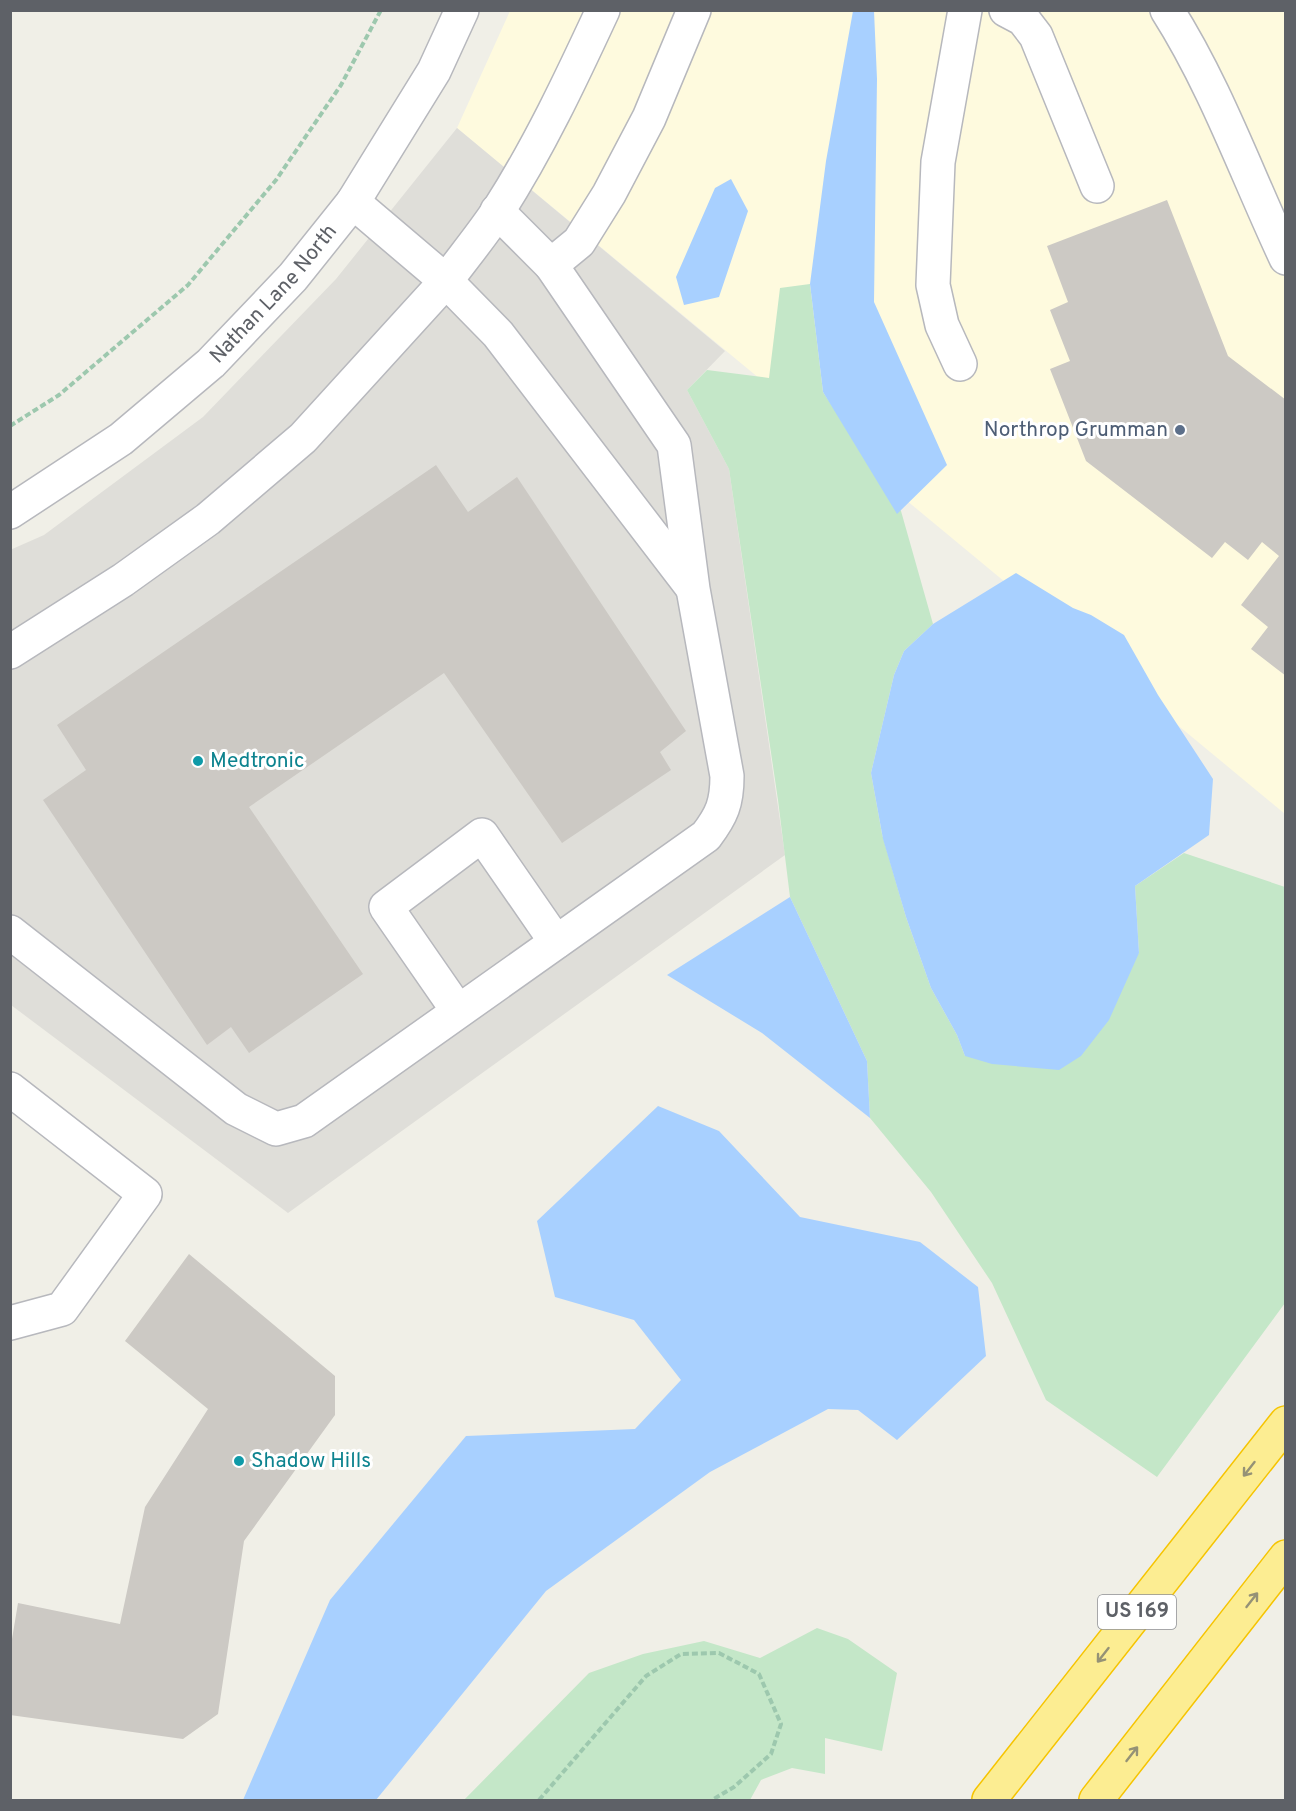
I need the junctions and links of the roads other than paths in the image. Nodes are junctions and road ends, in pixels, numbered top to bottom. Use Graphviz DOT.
graph roads {
  1 [pos="462,10"];
  2 [pos="603,10"];
  3 [pos="694,10"];
  4 [pos="965,10"];
  5 [pos="1006,10"];
  6 [pos="1167,10"];
  7 [pos="1097,186"];
  8 [pos="353,202"];
  9 [pos="498,211"];
  10 [pos="1286,258"];
  11 [pos="551,265"];
  12 [pos="446,281"];
  13 [pos="960,364"];
  14 [pos="10,512"];
  15 [pos="693,589"];
  16 [pos="10,652"];
  17 [pos="10,932"];
  18 [pos="556,942"];
  19 [pos="458,1011"];
  20 [pos="10,1089"];
  21 [pos="10,1323"];
  22 [pos="1286,1423"];
  23 [pos="1286,1557"];
  24 [pos="988,1800"];
  25 [pos="1096,1800"];
  1 -- 8 [label="street, Nathan Lane North"];
  2 -- 9 [label="street"];
  3 -- 11 [label="street"];
  4 -- 13 [label="street"];
  5 -- 7 [label="street"];
  6 -- 10 [label="street"];
  8 -- 12 [label="street"];
  8 -- 14 [label="street, Nathan Lane North"];
  9 -- 11 [label="street"];
  9 -- 12 [label="street"];
  11 -- 15 [label="street"];
  12 -- 15 [label="street"];
  12 -- 16 [label="street"];
  15 -- 18 [label="street"];
  17 -- 19 [label="street"];
  18 -- 19 [label="street"];
  18 -- 19 [label="street"];
  20 -- 21 [label="street"];
  22 -- 24 [label="highway, US 169, one-way"];
  25 -- 23 [label="highway, one-way"];
}
